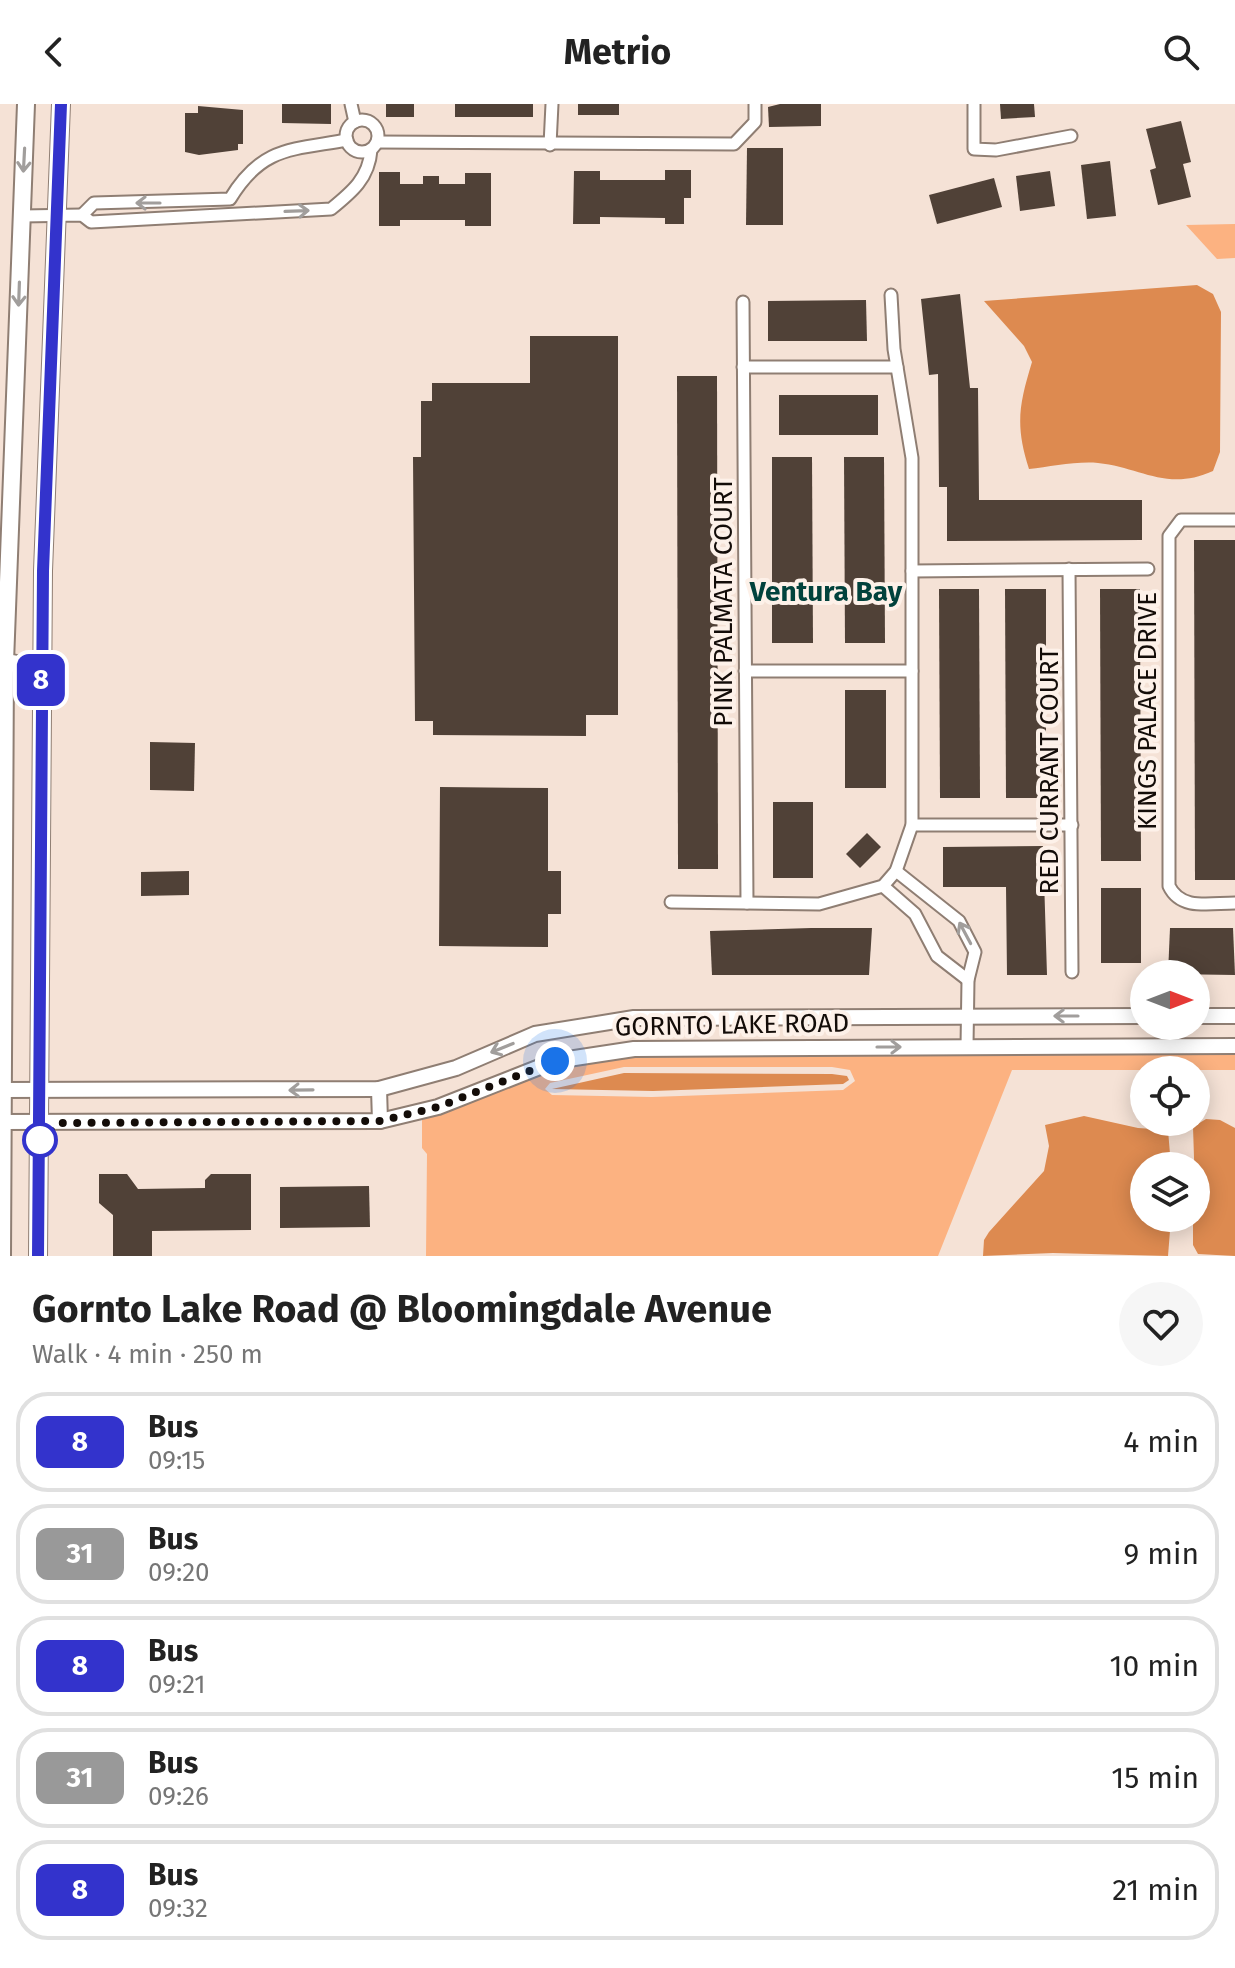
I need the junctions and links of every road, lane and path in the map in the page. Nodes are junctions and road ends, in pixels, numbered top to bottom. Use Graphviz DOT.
graph roads {
  1 [pos="26,104"];
  2 [pos="61,104"];
  3 [pos="351,104"];
  4 [pos="552,104"];
  5 [pos="755,104"];
  6 [pos="974,104"];
  7 [pos="355,122"];
  8 [pos="1071,136"];
  9 [pos="347,140"];
  10 [pos="550,145"];
  11 [pos="374,146"];
  12 [pos="82,215"];
  13 [pos="22,216"];
  14 [pos="57,216"];
  15 [pos="891,295"];
  16 [pos="743,302"];
  17 [pos="743,367"];
  18 [pos="897,367"];
  19 [pos="1235,520"];
  20 [pos="1069,569"];
  21 [pos="1148,569"];
  22 [pos="912,571"];
  23 [pos="5,662"];
  24 [pos="41,668"];
  25 [pos="745,671"];
  26 [pos="912,671"];
  27 [pos="912,825"];
  28 [pos="1072,825"];
  29 [pos="896,871"];
  30 [pos="883,886"];
  31 [pos="671,902"];
  32 [pos="747,903"];
  33 [pos="1235,903"];
  34 [pos="1072,972"];
  35 [pos="968,980"];
  36 [pos="967,1016"];
  37 [pos="1130,1016"];
  38 [pos="1210,1016"];
  39 [pos="1235,1016"];
  40 [pos="967,1046"];
  41 [pos="1235,1046"];
  42 [pos="379,1089"];
  43 [pos="1,1090"];
  44 [pos="40,1090"];
  45 [pos="380,1121"];
  46 [pos="1,1122"];
  47 [pos="40,1123"];
  48 [pos="2,1256"];
  49 [pos="38,1256"];
  1 -- 13 [label="main road, one-way"];
  2 -- 14 [label="main road"];
  3 -- 7 [label="street"];
  4 -- 10 [label="street"];
  5 -- 10 [label="street"];
  6 -- 8 [label="street"];
  7 -- 9 [label="street"];
  7 -- 11 [label="street"];
  9 -- 11 [label="street"];
  9 -- 12 [label="street, one-way"];
  10 -- 11 [label="street"];
  12 -- 11 [label="street, one-way"];
  12 -- 14 [label="street"];
  13 -- 14 [label="street"];
  13 -- 23 [label="main road, one-way"];
  14 -- 24 [label="main road"];
  15 -- 18 [label="street"];
  16 -- 17 [label="street, PINK PALMATA COURT"];
  17 -- 18 [label="street"];
  17 -- 25 [label="street, PINK PALMATA COURT"];
  18 -- 22 [label="street"];
  19 -- 33 [label="street, KINGS PALACE DRIVE"];
  20 -- 21 [label="street"];
  20 -- 22 [label="street"];
  20 -- 28 [label="street, RED CURRANT COURT"];
  22 -- 26 [label="street"];
  23 -- 24 [label="main road"];
  23 -- 43 [label="main road"];
  24 -- 44 [label="main road"];
  25 -- 26 [label="street"];
  25 -- 32 [label="street, PINK PALMATA COURT"];
  26 -- 27 [label="street"];
  27 -- 28 [label="street"];
  27 -- 29 [label="street"];
  28 -- 34 [label="street, RED CURRANT COURT"];
  29 -- 30 [label="street"];
  35 -- 29 [label="street, one-way"];
  30 -- 32 [label="street"];
  30 -- 35 [label="street"];
  31 -- 32 [label="street"];
  35 -- 36 [label="street"];
  37 -- 36 [label="street, GORNTO LAKE ROAD, one-way"];
  36 -- 40 [label="street"];
  36 -- 42 [label="street, GORNTO LAKE ROAD, one-way"];
  38 -- 39 [label="street"];
  40 -- 41 [label="street, GORNTO LAKE ROAD"];
  45 -- 40 [label="street, GORNTO LAKE ROAD, one-way"];
  42 -- 44 [label="street, GORNTO LAKE ROAD, one-way"];
  42 -- 45 [label="street"];
  43 -- 44 [label="street, GORNTO LAKE ROAD"];
  43 -- 46 [label="main road"];
  44 -- 47 [label="main road"];
  45 -- 47 [label="street, GORNTO LAKE ROAD"];
  46 -- 47 [label="street, GORNTO LAKE ROAD"];
  46 -- 48 [label="main road"];
  47 -- 49 [label="main road"];
}
